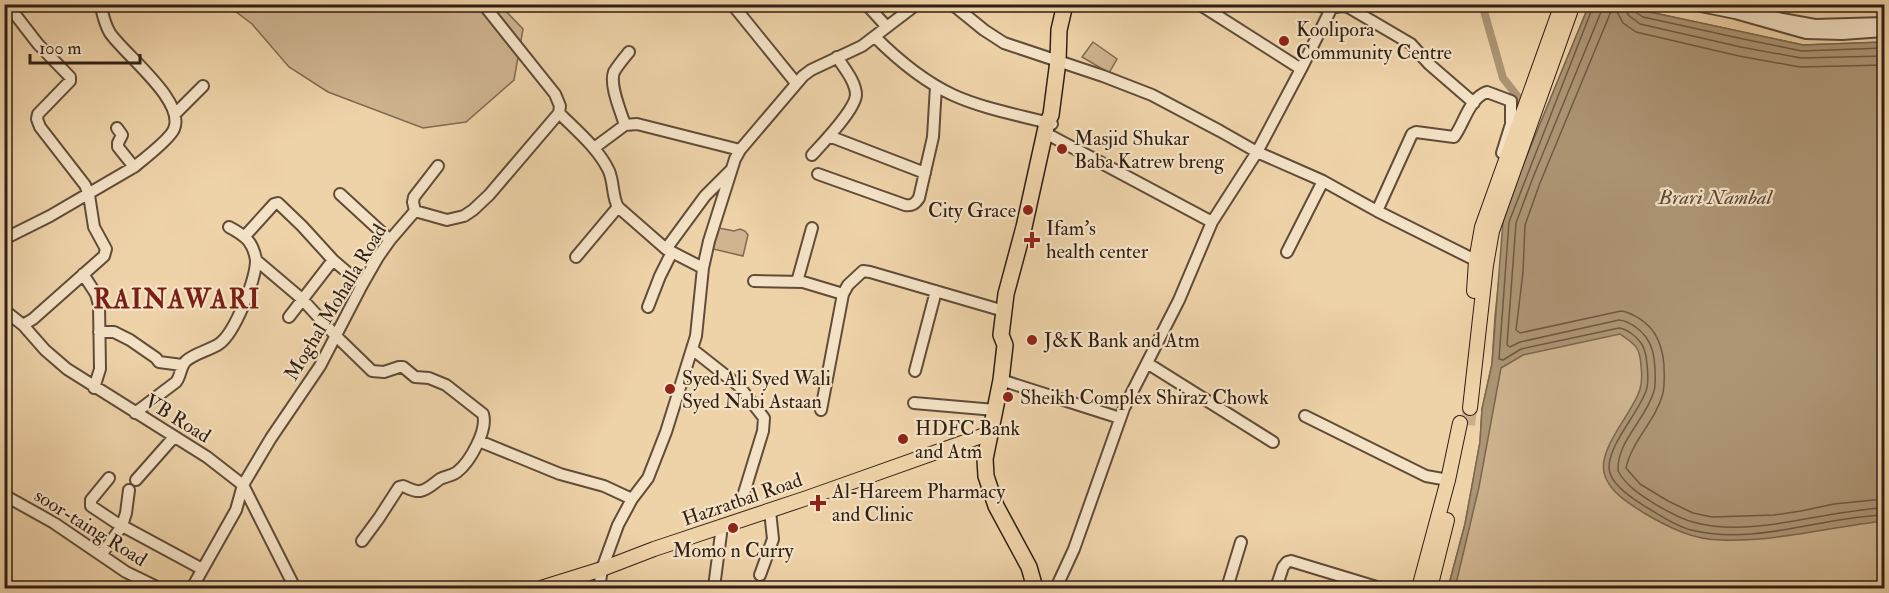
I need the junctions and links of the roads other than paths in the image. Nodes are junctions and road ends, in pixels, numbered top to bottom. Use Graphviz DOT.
graph roads {
  1 [pos="7,4"];
  2 [pos="483,4"];
  3 [pos="732,4"];
  4 [pos="866,4"];
  5 [pos="917,4"];
  6 [pos="952,4"];
  7 [pos="1065,4"];
  8 [pos="1074,4"];
  9 [pos="1199,4"];
  10 [pos="1318,4"];
  11 [pos="1691,4"];
  12 [pos="1727,4"];
  13 [pos="1337,6"];
  14 [pos="101,7"];
  15 [pos="1567,8"];
  16 [pos="1884,23"];
  17 [pos="886,27"];
  18 [pos="1859,29"];
  19 [pos="1884,31"];
  20 [pos="874,37"];
  21 [pos="629,52"];
  22 [pos="1058,53"];
  23 [pos="837,57"];
  24 [pos="1301,69"];
  25 [pos="796,83"];
  26 [pos="203,86"];
  27 [pos="936,86"];
  28 [pos="1474,103"];
  29 [pos="559,113"];
  30 [pos="175,114"];
  31 [pos="625,125"];
  32 [pos="1050,125"];
  33 [pos="117,128"];
  34 [pos="828,136"];
  35 [pos="594,148"];
  36 [pos="740,150"];
  37 [pos="1257,152"];
  38 [pos="812,156"];
  39 [pos="438,166"];
  40 [pos="134,167"];
  41 [pos="731,170"];
  42 [pos="925,173"];
  43 [pos="818,174"];
  44 [pos="1323,181"];
  45 [pos="340,194"];
  46 [pos="89,195"];
  47 [pos="618,207"];
  48 [pos="415,211"];
  49 [pos="1377,211"];
  50 [pos="1212,222"];
  51 [pos="229,227"];
  52 [pos="812,228"];
  53 [pos="1485,230"];
  54 [pos="245,236"];
  55 [pos="4,239"];
  56 [pos="390,240"];
  57 [pos="669,251"];
  58 [pos="1287,252"];
  59 [pos="576,257"];
  60 [pos="256,260"];
  61 [pos="333,260"];
  62 [pos="1481,263"];
  63 [pos="703,268"];
  64 [pos="83,274"];
  65 [pos="754,281"];
  66 [pos="797,282"];
  67 [pos="362,285"];
  68 [pos="936,291"];
  69 [pos="843,294"];
  70 [pos="302,299"];
  71 [pos="648,307"];
  72 [pos="1004,311"];
  73 [pos="6,316"];
  74 [pos="289,317"];
  75 [pos="23,326"];
  76 [pos="99,332"];
  77 [pos="335,335"];
  78 [pos="1005,345"];
  79 [pos="692,349"];
  80 [pos="1147,363"];
  81 [pos="182,365"];
  82 [pos="915,372"];
  83 [pos="1002,380"];
  84 [pos="94,388"];
  85 [pos="914,404"];
  86 [pos="1466,407"];
  87 [pos="995,410"];
  88 [pos="821,411"];
  89 [pos="135,413"];
  90 [pos="1305,416"];
  91 [pos="1120,418"];
  92 [pos="1464,424"];
  93 [pos="990,433"];
  94 [pos="174,437"];
  95 [pos="479,441"];
  96 [pos="1273,442"];
  97 [pos="109,478"];
  98 [pos="136,480"];
  99 [pos="1452,481"];
  100 [pos="243,485"];
  101 [pos="129,490"];
  102 [pos="744,493"];
  103 [pos="4,495"];
  104 [pos="632,499"];
  105 [pos="770,511"];
  106 [pos="122,526"];
  107 [pos="723,526"];
  108 [pos="362,541"];
  109 [pos="1241,542"];
  110 [pos="101,555"];
  111 [pos="202,569"];
  112 [pos="602,569"];
  113 [pos="760,575"];
  114 [pos="4,583"];
  115 [pos="714,587"];
  116 [pos="12,588"];
  117 [pos="159,588"];
  118 [pos="192,588"];
  119 [pos="295,588"];
  120 [pos="541,588"];
  121 [pos="599,588"];
  122 [pos="1035,588"];
  123 [pos="1056,588"];
  124 [pos="1227,588"];
  125 [pos="1276,588"];
  126 [pos="1380,588"];
  127 [pos="1419,588"];
  128 [pos="1430,588"];
  1 -- 46 [label="street"];
  2 -- 29 [label="street"];
  3 -- 25 [label="street"];
  4 -- 17 [label="street"];
  5 -- 17 [label="street"];
  6 -- 22 [label="street"];
  7 -- 22 [label="highway"];
  8 -- 22 [label="highway"];
  9 -- 24 [label="street"];
  10 -- 13 [label="street"];
  11 -- 18 [label="street"];
  12 -- 18 [label="street"];
  13 -- 24 [label="street"];
  13 -- 28 [label="street"];
  14 -- 30 [label="street"];
  15 -- 53 [label="main road"];
  16 -- 18 [label="street"];
  17 -- 20 [label="street"];
  18 -- 19 [label="street"];
  20 -- 23 [label="street"];
  20 -- 27 [label="street"];
  21 -- 31 [label="street"];
  22 -- 32 [label="highway"];
  22 -- 37 [label="street"];
  23 -- 25 [label="street"];
  23 -- 34 [label="street"];
  24 -- 37 [label="street"];
  25 -- 36 [label="street"];
  26 -- 30 [label="street"];
  27 -- 32 [label="street"];
  27 -- 42 [label="street"];
  28 -- 49 [label="street"];
  28 -- 53 [label="street"];
  29 -- 35 [label="street"];
  29 -- 48 [label="street"];
  30 -- 40 [label="street"];
  31 -- 35 [label="street"];
  31 -- 36 [label="street"];
  32 -- 50 [label="street"];
  32 -- 72 [label="highway"];
  32 -- 78 [label="highway"];
  33 -- 40 [label="street"];
  34 -- 38 [label="street"];
  34 -- 42 [label="street"];
  35 -- 47 [label="street"];
  36 -- 41 [label="street"];
  37 -- 44 [label="street"];
  37 -- 50 [label="street"];
  39 -- 48 [label="street"];
  40 -- 46 [label="street"];
  41 -- 57 [label="street"];
  41 -- 63 [label="street"];
  42 -- 43 [label="street"];
  44 -- 49 [label="street"];
  44 -- 58 [label="street"];
  45 -- 56 [label="street"];
  46 -- 55 [label="street"];
  46 -- 64 [label="street"];
  47 -- 57 [label="street"];
  47 -- 59 [label="street"];
  48 -- 56 [label="street, Moghal Mohalla Road"];
  49 -- 62 [label="street"];
  50 -- 80 [label="street"];
  51 -- 54 [label="street"];
  52 -- 66 [label="street"];
  53 -- 62 [label="main road"];
  54 -- 60 [label="street"];
  54 -- 61 [label="street"];
  56 -- 67 [label="street, Moghal Mohalla Road"];
  57 -- 63 [label="street"];
  57 -- 71 [label="street"];
  60 -- 70 [label="street"];
  60 -- 81 [label="street"];
  61 -- 67 [label="street"];
  61 -- 70 [label="street"];
  62 -- 86 [label="main road"];
  63 -- 79 [label="street"];
  64 -- 75 [label="street"];
  64 -- 76 [label="street"];
  65 -- 66 [label="street"];
  66 -- 69 [label="street"];
  67 -- 77 [label="street, Moghal Mohalla Road"];
  68 -- 69 [label="street"];
  68 -- 72 [label="street"];
  68 -- 82 [label="street"];
  69 -- 88 [label="street"];
  70 -- 74 [label="street"];
  70 -- 77 [label="street"];
  72 -- 78 [label="highway"];
  73 -- 75 [label="street, VB Road"];
  75 -- 84 [label="street, VB Road"];
  76 -- 81 [label="street"];
  76 -- 84 [label="street"];
  77 -- 95 [label="street"];
  77 -- 100 [label="street, Moghal Mohalla Road"];
  78 -- 83 [label="highway"];
  79 -- 102 [label="street"];
  79 -- 104 [label="street"];
  80 -- 91 [label="street"];
  80 -- 96 [label="street"];
  81 -- 89 [label="street"];
  83 -- 87 [label="highway"];
  83 -- 91 [label="street"];
  84 -- 89 [label="street, VB Road"];
  85 -- 87 [label="street"];
  87 -- 93 [label="highway"];
  89 -- 94 [label="street, VB Road"];
  90 -- 99 [label="street"];
  91 -- 123 [label="street"];
  92 -- 99 [label="main road"];
  93 -- 105 [label="main road, Hazratbal Road"];
  93 -- 122 [label="highway"];
  94 -- 98 [label="street"];
  94 -- 100 [label="street, VB Road"];
  95 -- 104 [label="street"];
  95 -- 108 [label="street"];
  97 -- 106 [label="street"];
  99 -- 127 [label="main road"];
  99 -- 128 [label="main road"];
  100 -- 111 [label="street, Moghal Mohalla Road"];
  100 -- 119 [label="street, VB Road"];
  101 -- 106 [label="street"];
  103 -- 110 [label="street, soor-taing Road"];
  104 -- 112 [label="street"];
  105 -- 107 [label="main road, Hazratbal Road"];
  105 -- 113 [label="street"];
  106 -- 110 [label="street"];
  106 -- 111 [label="street"];
  107 -- 112 [label="main road, Hazratbal Road"];
  107 -- 115 [label="street"];
  109 -- 124 [label="street"];
  110 -- 117 [label="street, soor-taing Road"];
  111 -- 118 [label="street, Moghal Mohalla Road"];
  112 -- 120 [label="main road, Hazratbal Road"];
  112 -- 121 [label="street"];
  114 -- 116 [label="street"];
  125 -- 126 [label="street"];
}
